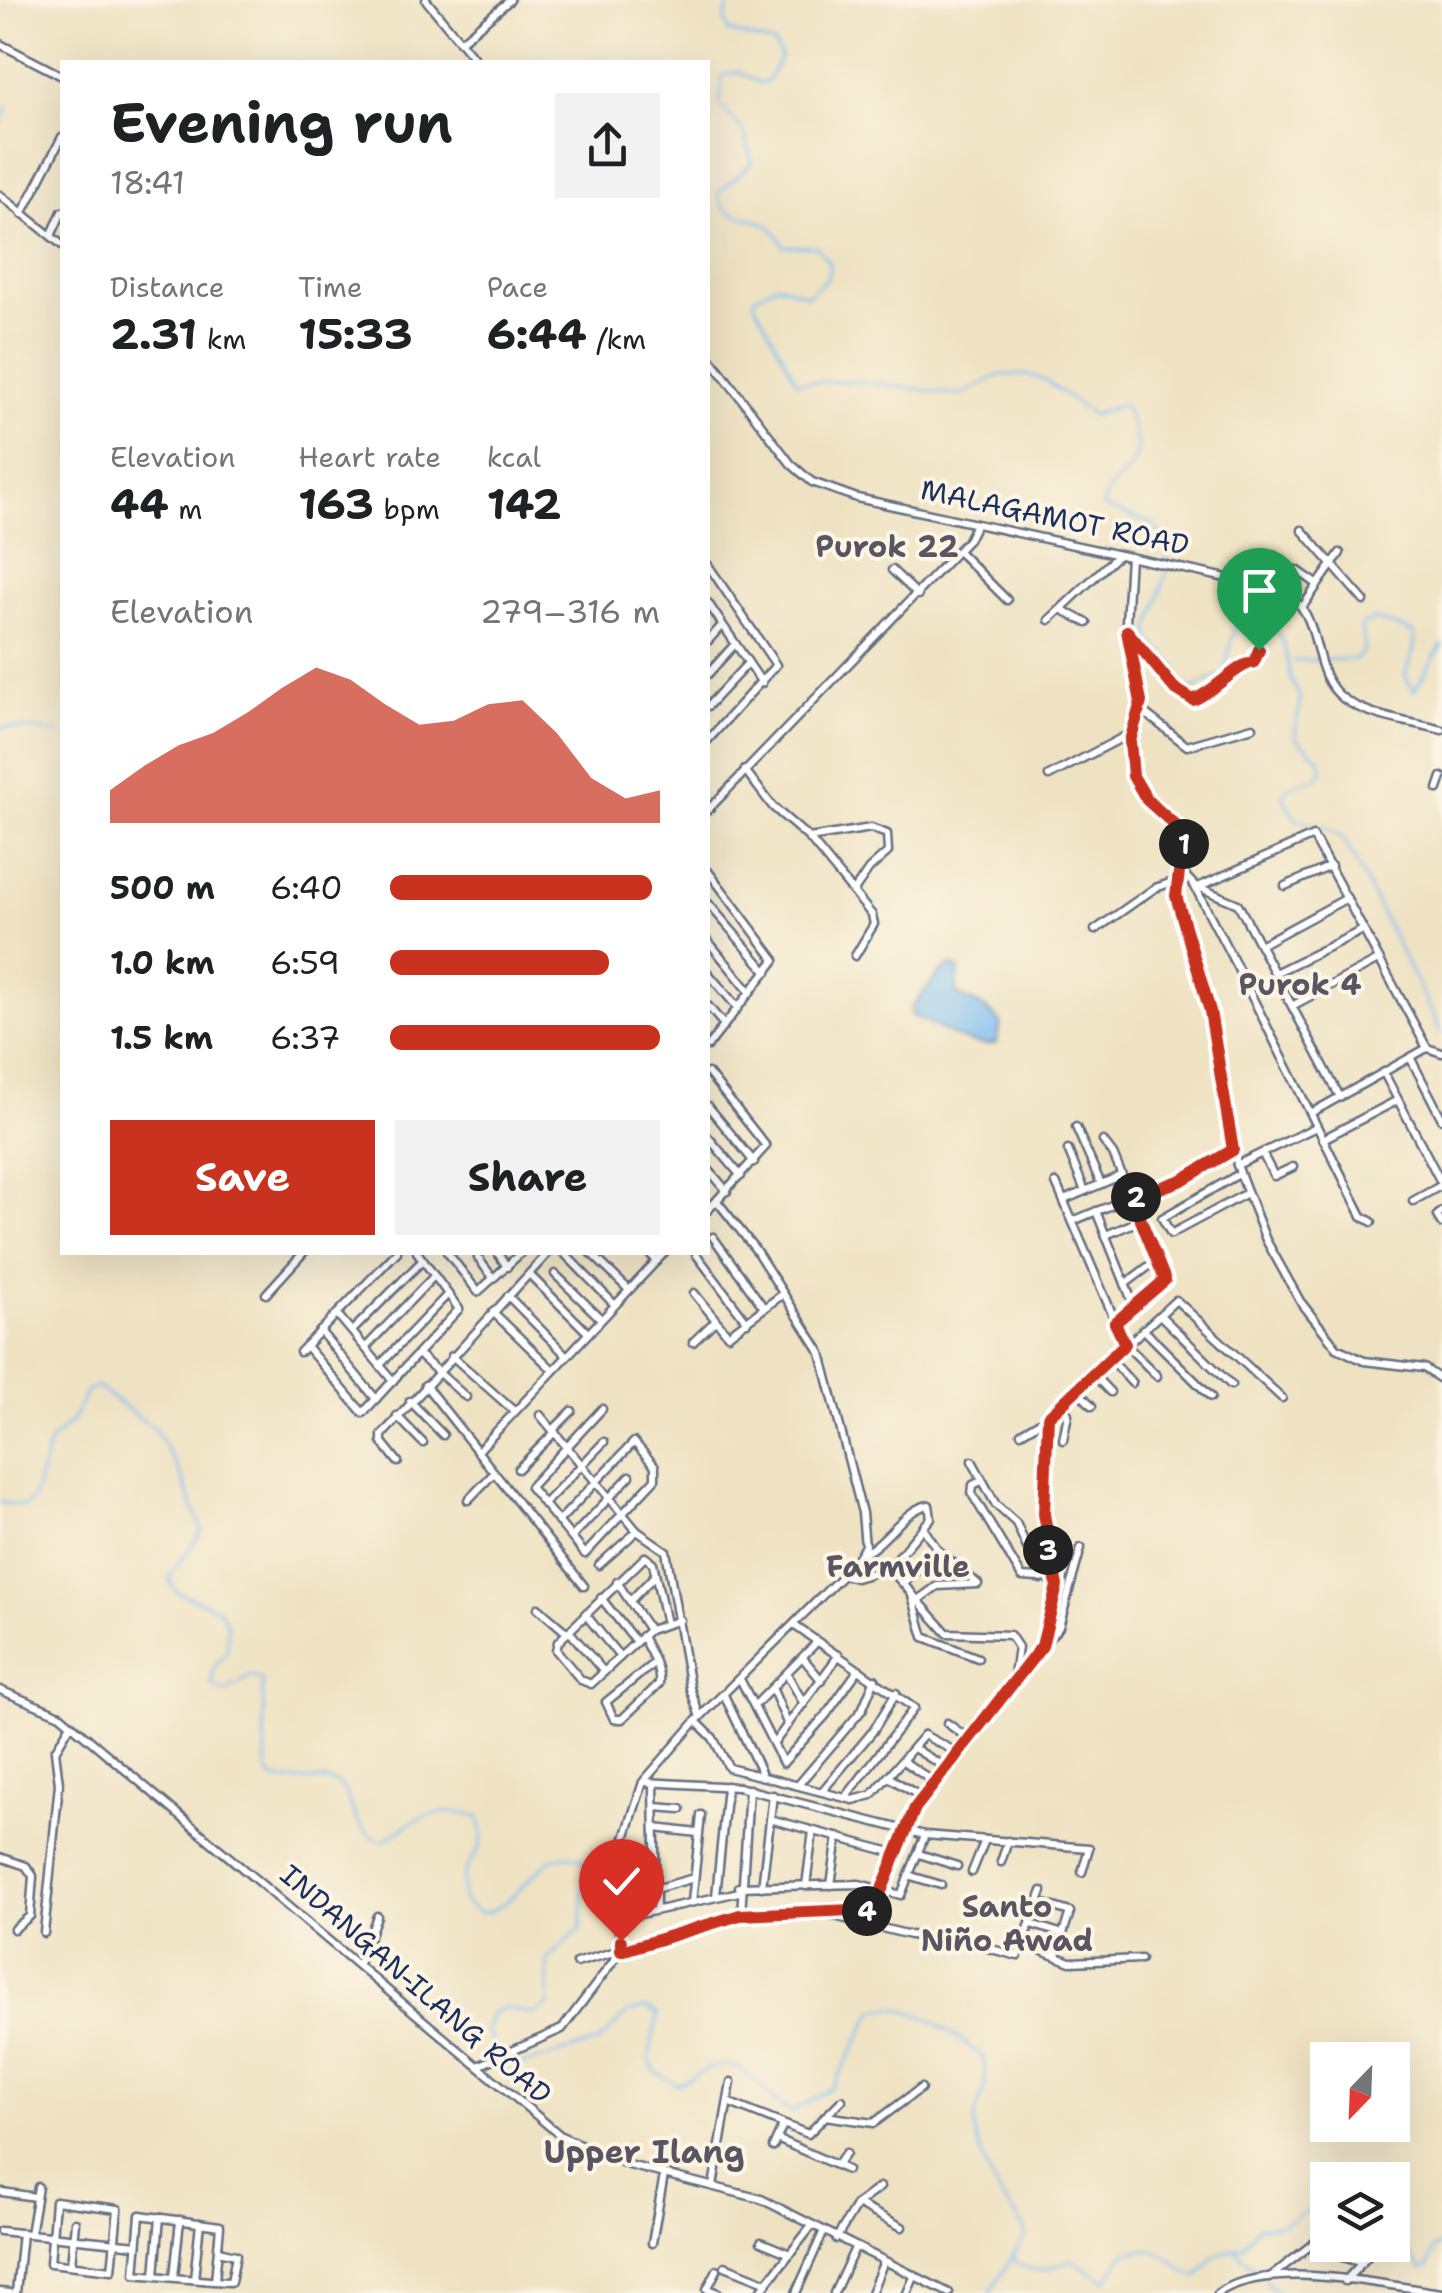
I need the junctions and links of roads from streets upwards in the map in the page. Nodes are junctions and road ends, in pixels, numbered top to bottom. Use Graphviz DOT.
graph roads {
  1 [pos="426,0"];
  2 [pos="510,0"];
  3 [pos="460,42"];
  4 [pos="0,44"];
  5 [pos="475,60"];
  6 [pos="60,75"];
  7 [pos="60,141"];
  8 [pos="0,194"];
  9 [pos="22,214"];
  10 [pos="60,216"];
  11 [pos="50,236"];
  12 [pos="60,244"];
  13 [pos="710,358"];
  14 [pos="976,524"];
  15 [pos="1302,530"];
  16 [pos="958,551"];
  17 [pos="1340,553"];
  18 [pos="1119,554"];
  19 [pos="1130,557"];
  20 [pos="1332,563"];
  21 [pos="710,568"];
  22 [pos="892,570"];
  23 [pos="1296,570"];
  24 [pos="1317,584"];
  25 [pos="918,595"];
  26 [pos="1007,600"];
  27 [pos="1364,602"];
  28 [pos="1303,606"];
  29 [pos="710,609"];
  30 [pos="1061,609"];
  31 [pos="1049,620"];
  32 [pos="1086,623"];
  33 [pos="722,625"];
  34 [pos="1127,631"];
  35 [pos="1260,637"];
  36 [pos="710,639"];
  37 [pos="736,644"];
  38 [pos="748,663"];
  39 [pos="710,672"];
  40 [pos="762,683"];
  41 [pos="710,704"];
  42 [pos="1140,709"];
  43 [pos="1252,727"];
  44 [pos="1442,730"];
  45 [pos="1132,732"];
  46 [pos="710,733"];
  47 [pos="745,770"];
  48 [pos="1049,776"];
  49 [pos="1442,777"];
  50 [pos="1438,789"];
  51 [pos="710,808"];
  52 [pos="810,838"];
  53 [pos="1330,866"];
  54 [pos="1180,870"];
  55 [pos="710,873"];
  56 [pos="1176,882"];
  57 [pos="1196,886"];
  58 [pos="1285,886"];
  59 [pos="854,892"];
  60 [pos="1347,898"];
  61 [pos="710,905"];
  62 [pos="1095,930"];
  63 [pos="1362,930"];
  64 [pos="710,943"];
  65 [pos="1260,945"];
  66 [pos="855,956"];
  67 [pos="1378,960"];
  68 [pos="767,972"];
  69 [pos="1274,974"];
  70 [pos="710,975"];
  71 [pos="750,992"];
  72 [pos="1292,1006"];
  73 [pos="737,1007"];
  74 [pos="710,1008"];
  75 [pos="724,1025"];
  76 [pos="710,1041"];
  77 [pos="1427,1048"];
  78 [pos="1442,1052"];
  79 [pos="1412,1059"];
  80 [pos="1384,1073"];
  81 [pos="710,1075"];
  82 [pos="715,1081"];
  83 [pos="710,1087"];
  84 [pos="1340,1097"];
  85 [pos="1398,1100"];
  86 [pos="710,1108"];
  87 [pos="1311,1113"];
  88 [pos="1442,1119"];
  89 [pos="1316,1127"];
  90 [pos="1076,1128"];
  91 [pos="710,1139"];
  92 [pos="1322,1139"];
  93 [pos="1103,1140"];
  94 [pos="1068,1150"];
  95 [pos="1233,1150"];
  96 [pos="1262,1153"];
  97 [pos="754,1162"];
  98 [pos="1293,1167"];
  99 [pos="1238,1170"];
  100 [pos="710,1171"];
  101 [pos="1122,1175"];
  102 [pos="741,1176"];
  103 [pos="1056,1183"];
  104 [pos="1101,1184"];
  105 [pos="1442,1185"];
  106 [pos="727,1190"];
  107 [pos="1085,1192"];
  108 [pos="1246,1193"];
  109 [pos="710,1198"];
  110 [pos="1132,1198"];
  111 [pos="1064,1200"];
  112 [pos="1413,1201"];
  113 [pos="716,1202"];
  114 [pos="710,1208"];
  115 [pos="1096,1211"];
  116 [pos="1442,1211"];
  117 [pos="1141,1220"];
  118 [pos="1073,1222"];
  119 [pos="1372,1222"];
  120 [pos="1442,1224"];
  121 [pos="1106,1235"];
  122 [pos="713,1237"];
  123 [pos="301,1255"];
  124 [pos="394,1255"];
  125 [pos="419,1255"];
  126 [pos="449,1255"];
  127 [pos="499,1255"];
  128 [pos="519,1255"];
  129 [pos="547,1255"];
  130 [pos="566,1255"];
  131 [pos="593,1255"];
  132 [pos="651,1255"];
  133 [pos="662,1255"];
  134 [pos="697,1255"];
  135 [pos="478,1258"];
  136 [pos="423,1260"];
  137 [pos="1157,1260"];
  138 [pos="657,1261"];
  139 [pos="507,1267"];
  140 [pos="529,1274"];
  141 [pos="555,1274"];
  142 [pos="435,1276"];
  143 [pos="493,1278"];
  144 [pos="1125,1284"];
  145 [pos="628,1290"];
  146 [pos="266,1294"];
  147 [pos="448,1294"];
  148 [pos="694,1294"];
  149 [pos="783,1294"];
  150 [pos="508,1296"];
  151 [pos="614,1304"];
  152 [pos="1134,1306"];
  153 [pos="764,1308"];
  154 [pos="494,1312"];
  155 [pos="337,1314"];
  156 [pos="1160,1315"];
  157 [pos="600,1318"];
  158 [pos="714,1320"];
  159 [pos="746,1322"];
  160 [pos="1115,1323"];
  161 [pos="1143,1330"];
  162 [pos="320,1331"];
  163 [pos="352,1331"];
  164 [pos="587,1332"];
  165 [pos="693,1342"];
  166 [pos="1125,1344"];
  167 [pos="366,1348"];
  168 [pos="418,1354"];
  169 [pos="566,1354"];
  170 [pos="452,1356"];
  171 [pos="1109,1358"];
  172 [pos="380,1365"];
  173 [pos="552,1368"];
  174 [pos="438,1371"];
  175 [pos="1092,1373"];
  176 [pos="1157,1376"];
  177 [pos="393,1380"];
  178 [pos="1442,1380"];
  179 [pos="1132,1383"];
  180 [pos="426,1385"];
  181 [pos="1232,1385"];
  182 [pos="1075,1388"];
  183 [pos="1110,1392"];
  184 [pos="466,1397"];
  185 [pos="1211,1397"];
  186 [pos="376,1398"];
  187 [pos="1282,1398"];
  188 [pos="410,1401"];
  189 [pos="1060,1402"];
  190 [pos="1092,1406"];
  191 [pos="602,1409"];
  192 [pos="514,1411"];
  193 [pos="572,1411"];
  194 [pos="540,1415"];
  195 [pos="397,1416"];
  196 [pos="1048,1417"];
  197 [pos="554,1430"];
  198 [pos="1021,1433"];
  199 [pos="443,1435"];
  200 [pos="1063,1440"];
  201 [pos="604,1442"];
  202 [pos="423,1443"];
  203 [pos="567,1447"];
  204 [pos="478,1451"];
  205 [pos="972,1461"];
  206 [pos="398,1462"];
  207 [pos="582,1464"];
  208 [pos="518,1468"];
  209 [pos="493,1474"];
  210 [pos="630,1476"];
  211 [pos="596,1481"];
  212 [pos="981,1481"];
  213 [pos="609,1497"];
  214 [pos="468,1500"];
  215 [pos="544,1504"];
  216 [pos="624,1515"];
  217 [pos="558,1522"];
  218 [pos="923,1528"];
  219 [pos="637,1531"];
  220 [pos="572,1537"];
  221 [pos="1081,1548"];
  222 [pos="938,1550"];
  223 [pos="862,1554"];
  224 [pos="599,1566"];
  225 [pos="889,1568"];
  226 [pos="656,1574"];
  227 [pos="843,1575"];
  228 [pos="1057,1579"];
  229 [pos="1041,1580"];
  230 [pos="617,1582"];
  231 [pos="904,1583"];
  232 [pos="584,1586"];
  233 [pos="911,1590"];
  234 [pos="601,1598"];
  235 [pos="632,1598"];
  236 [pos="918,1600"];
  237 [pos="538,1608"];
  238 [pos="585,1614"];
  239 [pos="680,1620"];
  240 [pos="666,1624"];
  241 [pos="796,1626"];
  242 [pos="649,1630"];
  243 [pos="568,1632"];
  244 [pos="639,1639"];
  245 [pos="817,1642"];
  246 [pos="1042,1646"];
  247 [pos="839,1656"];
  248 [pos="620,1657"];
  249 [pos="803,1658"];
  250 [pos="978,1658"];
  251 [pos="655,1662"];
  252 [pos="859,1669"];
  253 [pos="604,1672"];
  254 [pos="787,1674"];
  255 [pos="1014,1677"];
  256 [pos="740,1679"];
  257 [pos="875,1679"];
  258 [pos="822,1681"];
  259 [pos="0,1690"];
  260 [pos="772,1690"];
  261 [pos="896,1693"];
  262 [pos="724,1694"];
  263 [pos="756,1704"];
  264 [pos="804,1704"];
  265 [pos="698,1719"];
  266 [pos="947,1723"];
  267 [pos="71,1724"];
  268 [pos="788,1726"];
  269 [pos="969,1739"];
  270 [pos="774,1743"];
  271 [pos="914,1748"];
  272 [pos="958,1754"];
  273 [pos="903,1761"];
  274 [pos="946,1768"];
  275 [pos="761,1773"];
  276 [pos="890,1778"];
  277 [pos="930,1780"];
  278 [pos="643,1782"];
  279 [pos="654,1783"];
  280 [pos="799,1784"];
  281 [pos="728,1786"];
  282 [pos="749,1789"];
  283 [pos="823,1790"];
  284 [pos="773,1795"];
  285 [pos="846,1797"];
  286 [pos="923,1798"];
  287 [pos="655,1807"];
  288 [pos="682,1808"];
  289 [pos="701,1816"];
  290 [pos="770,1818"];
  291 [pos="655,1828"];
  292 [pos="813,1830"];
  293 [pos="903,1831"];
  294 [pos="699,1833"];
  295 [pos="926,1835"];
  296 [pos="838,1838"];
  297 [pos="985,1840"];
  298 [pos="1008,1842"];
  299 [pos="895,1853"];
  300 [pos="919,1854"];
  301 [pos="0,1857"];
  302 [pos="1001,1862"];
  303 [pos="957,1866"];
  304 [pos="972,1872"];
  305 [pos="1082,1872"];
  306 [pos="911,1876"];
  307 [pos="694,1878"];
  308 [pos="832,1885"];
  309 [pos="940,1885"];
  310 [pos="806,1886"];
  311 [pos="762,1887"];
  312 [pos="656,1889"];
  313 [pos="881,1889"];
  314 [pos="739,1890"];
  315 [pos="1042,1891"];
  316 [pos="716,1896"];
  317 [pos="692,1902"];
  318 [pos="1038,1902"];
  319 [pos="656,1910"];
  320 [pos="821,1913"];
  321 [pos="740,1915"];
  322 [pos="377,1916"];
  323 [pos="618,1920"];
  324 [pos="1031,1924"];
  325 [pos="14,1929"];
  326 [pos="44,1933"];
  327 [pos="1063,1934"];
  328 [pos="1024,1944"];
  329 [pos="621,1951"];
  330 [pos="1056,1956"];
  331 [pos="1140,1960"];
  332 [pos="576,1962"];
  333 [pos="359,1964"];
  334 [pos="478,2066"];
  335 [pos="732,2082"];
  336 [pos="921,2088"];
  337 [pos="842,2100"];
  338 [pos="730,2102"];
  339 [pos="824,2116"];
  340 [pos="782,2125"];
  341 [pos="846,2153"];
  342 [pos="838,2163"];
  343 [pos="847,2170"];
  344 [pos="664,2175"];
  345 [pos="714,2186"];
  346 [pos="880,2186"];
  347 [pos="38,2187"];
  348 [pos="2,2192"];
  349 [pos="35,2198"];
  350 [pos="858,2204"];
  351 [pos="160,2217"];
  352 [pos="180,2220"];
  353 [pos="74,2222"];
  354 [pos="200,2223"];
  355 [pos="811,2227"];
  356 [pos="902,2227"];
  357 [pos="0,2230"];
  358 [pos="823,2233"];
  359 [pos="26,2234"];
  360 [pos="52,2236"];
  361 [pos="73,2238"];
  362 [pos="836,2239"];
  363 [pos="114,2242"];
  364 [pos="761,2242"];
  365 [pos="652,2243"];
  366 [pos="138,2245"];
  367 [pos="1310,2246"];
  368 [pos="856,2248"];
  369 [pos="218,2251"];
  370 [pos="790,2254"];
  371 [pos="884,2261"];
  372 [pos="1359,2262"];
  373 [pos="1362,2263"];
  374 [pos="70,2265"];
  375 [pos="154,2276"];
  376 [pos="915,2276"];
  377 [pos="174,2277"];
  378 [pos="1270,2277"];
  379 [pos="194,2279"];
  380 [pos="215,2281"];
  381 [pos="1345,2281"];
  382 [pos="766,2282"];
  383 [pos="0,2292"];
  384 [pos="13,2293"];
  385 [pos="718,2293"];
  386 [pos="759,2293"];
  387 [pos="796,2293"];
  388 [pos="834,2293"];
  389 [pos="870,2293"];
  390 [pos="907,2293"];
  391 [pos="950,2293"];
  392 [pos="1218,2293"];
  393 [pos="1442,2293"];
  1 -- 3 [label="street"];
  2 -- 3 [label="street"];
  3 -- 5 [label="street"];
  4 -- 6 [label="street"];
  7 -- 9 [label="street"];
  8 -- 9 [label="street"];
  9 -- 11 [label="street"];
  10 -- 11 [label="street"];
  11 -- 12 [label="street"];
  13 -- 14 [label="street, MALAGAMOT ROAD"];
  14 -- 16 [label="street"];
  14 -- 18 [label="street, MALAGAMOT ROAD"];
  15 -- 20 [label="street"];
  16 -- 25 [label="street"];
  16 -- 26 [label="street"];
  17 -- 20 [label="street"];
  18 -- 19 [label="street, MALAGAMOT ROAD"];
  18 -- 30 [label="street"];
  19 -- 28 [label="street, MALAGAMOT ROAD"];
  19 -- 34 [label="street"];
  20 -- 24 [label="street"];
  20 -- 27 [label="street"];
  21 -- 40 [label="street"];
  22 -- 25 [label="street"];
  23 -- 24 [label="street"];
  24 -- 28 [label="street"];
  25 -- 47 [label="street"];
  28 -- 44 [label="street"];
  29 -- 33 [label="street"];
  30 -- 31 [label="street"];
  30 -- 32 [label="street"];
  33 -- 36 [label="street"];
  33 -- 37 [label="street"];
  34 -- 35 [label="street"];
  34 -- 42 [label="street"];
  37 -- 38 [label="street"];
  37 -- 39 [label="street"];
  38 -- 40 [label="street"];
  38 -- 41 [label="street"];
  40 -- 46 [label="street"];
  42 -- 43 [label="street"];
  42 -- 45 [label="street"];
  45 -- 48 [label="street"];
  45 -- 54 [label="street"];
  47 -- 51 [label="street"];
  47 -- 52 [label="street"];
  49 -- 50 [label="street"];
  52 -- 59 [label="street"];
  52 -- 59 [label="street"];
  53 -- 57 [label="street"];
  53 -- 58 [label="street"];
  53 -- 60 [label="street"];
  54 -- 56 [label="street"];
  54 -- 57 [label="street"];
  55 -- 68 [label="street"];
  56 -- 62 [label="street"];
  56 -- 95 [label="street"];
  57 -- 65 [label="street"];
  57 -- 87 [label="street"];
  59 -- 66 [label="street"];
  60 -- 63 [label="street"];
  60 -- 65 [label="street"];
  61 -- 68 [label="street"];
  63 -- 67 [label="street"];
  63 -- 69 [label="street"];
  64 -- 71 [label="street"];
  65 -- 69 [label="street"];
  67 -- 72 [label="street"];
  67 -- 77 [label="street"];
  68 -- 71 [label="street"];
  69 -- 72 [label="street"];
  70 -- 73 [label="street"];
  71 -- 73 [label="street"];
  72 -- 84 [label="street"];
  73 -- 75 [label="street"];
  74 -- 75 [label="street"];
  75 -- 76 [label="street"];
  77 -- 78 [label="street"];
  77 -- 79 [label="street"];
  79 -- 80 [label="street"];
  79 -- 88 [label="street"];
  80 -- 84 [label="street"];
  80 -- 85 [label="street"];
  81 -- 82 [label="street"];
  82 -- 83 [label="street"];
  82 -- 97 [label="street"];
  84 -- 87 [label="street"];
  85 -- 92 [label="street"];
  85 -- 105 [label="street"];
  86 -- 97 [label="street"];
  87 -- 89 [label="street"];
  89 -- 92 [label="street"];
  89 -- 96 [label="street"];
  90 -- 104 [label="street"];
  91 -- 102 [label="street"];
  92 -- 119 [label="street"];
  93 -- 101 [label="street"];
  94 -- 107 [label="street"];
  95 -- 99 [label="street"];
  95 -- 110 [label="street"];
  96 -- 98 [label="street"];
  96 -- 99 [label="street"];
  97 -- 102 [label="street"];
  99 -- 108 [label="street"];
  99 -- 108 [label="street"];
  100 -- 106 [label="street"];
  101 -- 104 [label="street"];
  101 -- 110 [label="street"];
  102 -- 106 [label="street"];
  103 -- 111 [label="street"];
  104 -- 107 [label="street"];
  105 -- 112 [label="street"];
  106 -- 113 [label="street"];
  107 -- 111 [label="street"];
  108 -- 178 [label="street"];
  109 -- 113 [label="street"];
  110 -- 115 [label="street"];
  110 -- 117 [label="street"];
  111 -- 118 [label="street"];
  113 -- 114 [label="street"];
  113 -- 149 [label="street"];
  115 -- 118 [label="street"];
  115 -- 121 [label="street"];
  116 -- 120 [label="street"];
  117 -- 121 [label="street"];
  117 -- 137 [label="street"];
  118 -- 160 [label="street"];
  121 -- 144 [label="street"];
  122 -- 153 [label="street"];
  123 -- 146 [label="street"];
  124 -- 155 [label="street"];
  125 -- 136 [label="street"];
  126 -- 143 [label="street"];
  127 -- 139 [label="street"];
  128 -- 139 [label="street"];
  129 -- 140 [label="street"];
  130 -- 151 [label="street"];
  131 -- 145 [label="street"];
  132 -- 138 [label="street"];
  133 -- 138 [label="street"];
  134 -- 159 [label="street"];
  135 -- 143 [label="street"];
  136 -- 142 [label="street"];
  136 -- 163 [label="street"];
  137 -- 144 [label="street"];
  137 -- 152 [label="street"];
  138 -- 145 [label="street"];
  139 -- 143 [label="street"];
  140 -- 150 [label="street"];
  140 -- 164 [label="street"];
  141 -- 157 [label="street"];
  142 -- 147 [label="street"];
  142 -- 167 [label="street"];
  144 -- 152 [label="street"];
  145 -- 151 [label="street"];
  147 -- 168 [label="street"];
  147 -- 172 [label="street"];
  148 -- 158 [label="street"];
  149 -- 153 [label="street"];
  149 -- 223 [label="street"];
  150 -- 154 [label="street"];
  150 -- 169 [label="street"];
  151 -- 157 [label="street"];
  152 -- 160 [label="street"];
  153 -- 159 [label="street"];
  154 -- 170 [label="street"];
  154 -- 173 [label="street"];
  155 -- 162 [label="street"];
  155 -- 163 [label="street"];
  156 -- 161 [label="street"];
  156 -- 181 [label="street"];
  156 -- 187 [label="street"];
  157 -- 164 [label="street"];
  158 -- 159 [label="street"];
  158 -- 165 [label="street"];
  160 -- 166 [label="street"];
  161 -- 166 [label="street"];
  161 -- 185 [label="street"];
  162 -- 186 [label="street"];
  162 -- 186 [label="street"];
  163 -- 167 [label="street"];
  164 -- 169 [label="street"];
  166 -- 171 [label="street"];
  166 -- 176 [label="street"];
  167 -- 172 [label="street"];
  168 -- 174 [label="street"];
  168 -- 177 [label="street"];
  169 -- 173 [label="street"];
  170 -- 174 [label="street"];
  170 -- 192 [label="street"];
  171 -- 175 [label="street"];
  171 -- 179 [label="street"];
  172 -- 177 [label="street"];
  173 -- 192 [label="street"];
  174 -- 180 [label="street"];
  174 -- 184 [label="street"];
  175 -- 182 [label="street"];
  175 -- 183 [label="street"];
  177 -- 186 [label="street"];
  180 -- 188 [label="street"];
  180 -- 204 [label="street"];
  182 -- 189 [label="street"];
  182 -- 190 [label="street"];
  188 -- 195 [label="street"];
  188 -- 199 [label="street"];
  189 -- 196 [label="street"];
  189 -- 200 [label="street"];
  191 -- 203 [label="street"];
  192 -- 204 [label="street"];
  193 -- 197 [label="street"];
  194 -- 197 [label="street"];
  195 -- 202 [label="street"];
  195 -- 206 [label="street"];
  196 -- 198 [label="street"];
  196 -- 228 [label="street"];
  197 -- 203 [label="street"];
  197 -- 208 [label="street"];
  201 -- 207 [label="street"];
  203 -- 207 [label="street"];
  203 -- 215 [label="street"];
  204 -- 209 [label="street"];
  205 -- 212 [label="street"];
  207 -- 211 [label="street"];
  207 -- 215 [label="street"];
  209 -- 214 [label="street"];
  209 -- 232 [label="street"];
  210 -- 213 [label="street"];
  211 -- 213 [label="street"];
  211 -- 216 [label="street"];
  211 -- 217 [label="street"];
  212 -- 229 [label="street"];
  212 -- 229 [label="street"];
  213 -- 216 [label="street"];
  213 -- 220 [label="street"];
  215 -- 217 [label="street"];
  216 -- 219 [label="street"];
  216 -- 220 [label="street"];
  217 -- 220 [label="street"];
  218 -- 222 [label="street"];
  218 -- 223 [label="street"];
  218 -- 225 [label="street"];
  219 -- 224 [label="street"];
  219 -- 239 [label="street"];
  221 -- 246 [label="street"];
  222 -- 231 [label="street"];
  222 -- 236 [label="street"];
  223 -- 227 [label="street"];
  225 -- 227 [label="street"];
  225 -- 231 [label="street"];
  226 -- 230 [label="street"];
  226 -- 235 [label="street"];
  226 -- 240 [label="street"];
  227 -- 241 [label="street"];
  228 -- 229 [label="street"];
  228 -- 246 [label="street"];
  230 -- 234 [label="street"];
  230 -- 235 [label="street"];
  231 -- 233 [label="street"];
  233 -- 236 [label="street"];
  233 -- 250 [label="street"];
  234 -- 238 [label="street"];
  234 -- 244 [label="street"];
  235 -- 242 [label="street"];
  236 -- 255 [label="street"];
  237 -- 243 [label="street"];
  238 -- 243 [label="street"];
  238 -- 248 [label="street"];
  239 -- 240 [label="street"];
  239 -- 265 [label="street"];
  240 -- 242 [label="street"];
  241 -- 245 [label="street"];
  241 -- 256 [label="street"];
  242 -- 244 [label="street"];
  243 -- 253 [label="street"];
  243 -- 253 [label="street"];
  244 -- 248 [label="street"];
  244 -- 251 [label="street"];
  245 -- 247 [label="street"];
  245 -- 249 [label="street"];
  246 -- 255 [label="street"];
  247 -- 252 [label="street"];
  247 -- 258 [label="street"];
  248 -- 253 [label="street"];
  249 -- 254 [label="street"];
  249 -- 258 [label="street"];
  251 -- 251 [label="street"];
  252 -- 257 [label="street"];
  252 -- 270 [label="street"];
  254 -- 260 [label="street"];
  254 -- 264 [label="street"];
  255 -- 269 [label="street"];
  256 -- 262 [label="street"];
  256 -- 263 [label="street"];
  257 -- 261 [label="street"];
  257 -- 280 [label="street"];
  258 -- 264 [label="street"];
  259 -- 267 [label="street, INDANGAN-ILANG ROAD"];
  260 -- 263 [label="street"];
  260 -- 268 [label="street"];
  261 -- 283 [label="street"];
  261 -- 285 [label="street"];
  262 -- 265 [label="street"];
  262 -- 275 [label="street"];
  263 -- 270 [label="street"];
  264 -- 268 [label="street"];
  265 -- 275 [label="street"];
  265 -- 278 [label="street"];
  266 -- 269 [label="street"];
  267 -- 326 [label="street"];
  267 -- 333 [label="street, INDANGAN-ILANG ROAD"];
  268 -- 270 [label="street"];
  269 -- 272 [label="street"];
  271 -- 272 [label="street"];
  271 -- 273 [label="street"];
  271 -- 274 [label="street"];
  272 -- 274 [label="street"];
  273 -- 276 [label="street"];
  273 -- 277 [label="street"];
  274 -- 286 [label="street"];
  275 -- 280 [label="street"];
  276 -- 285 [label="street"];
  276 -- 286 [label="street"];
  278 -- 279 [label="street"];
  278 -- 323 [label="street"];
  279 -- 281 [label="street"];
  279 -- 287 [label="street"];
  280 -- 283 [label="street"];
  281 -- 282 [label="street"];
  281 -- 316 [label="street"];
  282 -- 284 [label="street"];
  282 -- 314 [label="street"];
  283 -- 285 [label="street"];
  284 -- 290 [label="street"];
  284 -- 293 [label="street"];
  286 -- 293 [label="street"];
  287 -- 288 [label="street"];
  287 -- 291 [label="street"];
  289 -- 294 [label="street"];
  290 -- 292 [label="street"];
  290 -- 311 [label="street"];
  291 -- 294 [label="street"];
  291 -- 312 [label="street"];
  292 -- 296 [label="street"];
  292 -- 310 [label="street"];
  293 -- 295 [label="street"];
  293 -- 299 [label="street"];
  294 -- 307 [label="street"];
  295 -- 297 [label="street"];
  295 -- 300 [label="street"];
  296 -- 299 [label="street"];
  296 -- 308 [label="street"];
  297 -- 298 [label="street"];
  297 -- 304 [label="street"];
  298 -- 302 [label="street"];
  298 -- 305 [label="street"];
  299 -- 313 [label="street"];
  300 -- 303 [label="street"];
  300 -- 306 [label="street"];
  301 -- 325 [label="street"];
  306 -- 309 [label="street"];
  306 -- 313 [label="street"];
  307 -- 312 [label="street"];
  307 -- 317 [label="street"];
  308 -- 310 [label="street"];
  308 -- 313 [label="street"];
  310 -- 311 [label="street"];
  311 -- 314 [label="street"];
  312 -- 319 [label="street"];
  313 -- 320 [label="street"];
  314 -- 316 [label="street"];
  314 -- 321 [label="street"];
  315 -- 318 [label="street"];
  316 -- 317 [label="street"];
  317 -- 319 [label="street"];
  318 -- 324 [label="street"];
  318 -- 327 [label="street"];
  319 -- 323 [label="street"];
  320 -- 321 [label="street"];
  320 -- 328 [label="street"];
  321 -- 329 [label="street"];
  322 -- 333 [label="street"];
  323 -- 329 [label="street"];
  324 -- 327 [label="street"];
  324 -- 328 [label="street"];
  327 -- 330 [label="street"];
  328 -- 330 [label="street"];
  329 -- 332 [label="street"];
  329 -- 334 [label="street"];
  330 -- 331 [label="street"];
  333 -- 334 [label="street, INDANGAN-ILANG ROAD"];
  334 -- 344 [label="street, INDANGAN-ILANG ROAD"];
  335 -- 338 [label="street"];
  336 -- 339 [label="street"];
  337 -- 339 [label="street"];
  338 -- 340 [label="street"];
  338 -- 345 [label="street"];
  339 -- 340 [label="street"];
  340 -- 342 [label="street"];
  341 -- 342 [label="street"];
  342 -- 343 [label="street"];
  344 -- 345 [label="street, INDANGAN-ILANG ROAD"];
  344 -- 365 [label="street"];
  345 -- 355 [label="street, INDANGAN-ILANG ROAD"];
  346 -- 350 [label="street"];
  347 -- 349 [label="street"];
  348 -- 349 [label="street"];
  349 -- 359 [label="street"];
  350 -- 356 [label="street"];
  350 -- 362 [label="street"];
  351 -- 352 [label="street"];
  351 -- 366 [label="street"];
  351 -- 375 [label="street"];
  352 -- 354 [label="street"];
  352 -- 377 [label="street"];
  353 -- 361 [label="street"];
  354 -- 369 [label="street"];
  354 -- 379 [label="street"];
  355 -- 358 [label="street, INDANGAN-ILANG ROAD"];
  355 -- 370 [label="street"];
  357 -- 359 [label="street"];
  358 -- 362 [label="street, INDANGAN-ILANG ROAD"];
  358 -- 387 [label="street"];
  359 -- 360 [label="street"];
  359 -- 384 [label="street"];
  360 -- 361 [label="street"];
  360 -- 363 [label="street"];
  360 -- 374 [label="street"];
  361 -- 363 [label="street"];
  361 -- 374 [label="street"];
  362 -- 368 [label="street, INDANGAN-ILANG ROAD"];
  363 -- 366 [label="street"];
  363 -- 374 [label="street"];
  364 -- 370 [label="street"];
  366 -- 375 [label="street"];
  367 -- 378 [label="street"];
  368 -- 371 [label="street, INDANGAN-ILANG ROAD"];
  368 -- 388 [label="street"];
  369 -- 380 [label="street"];
  369 -- 380 [label="street"];
  370 -- 382 [label="street"];
  371 -- 376 [label="street, INDANGAN-ILANG ROAD"];
  371 -- 389 [label="street"];
  372 -- 373 [label="street"];
  373 -- 381 [label="street"];
  375 -- 377 [label="street"];
  376 -- 390 [label="street"];
  376 -- 391 [label="street, INDANGAN-ILANG ROAD"];
  377 -- 379 [label="street"];
  378 -- 381 [label="street"];
  378 -- 392 [label="street"];
  379 -- 380 [label="street"];
  381 -- 393 [label="street"];
  382 -- 385 [label="street"];
  382 -- 386 [label="street"];
  383 -- 384 [label="street"];
}
